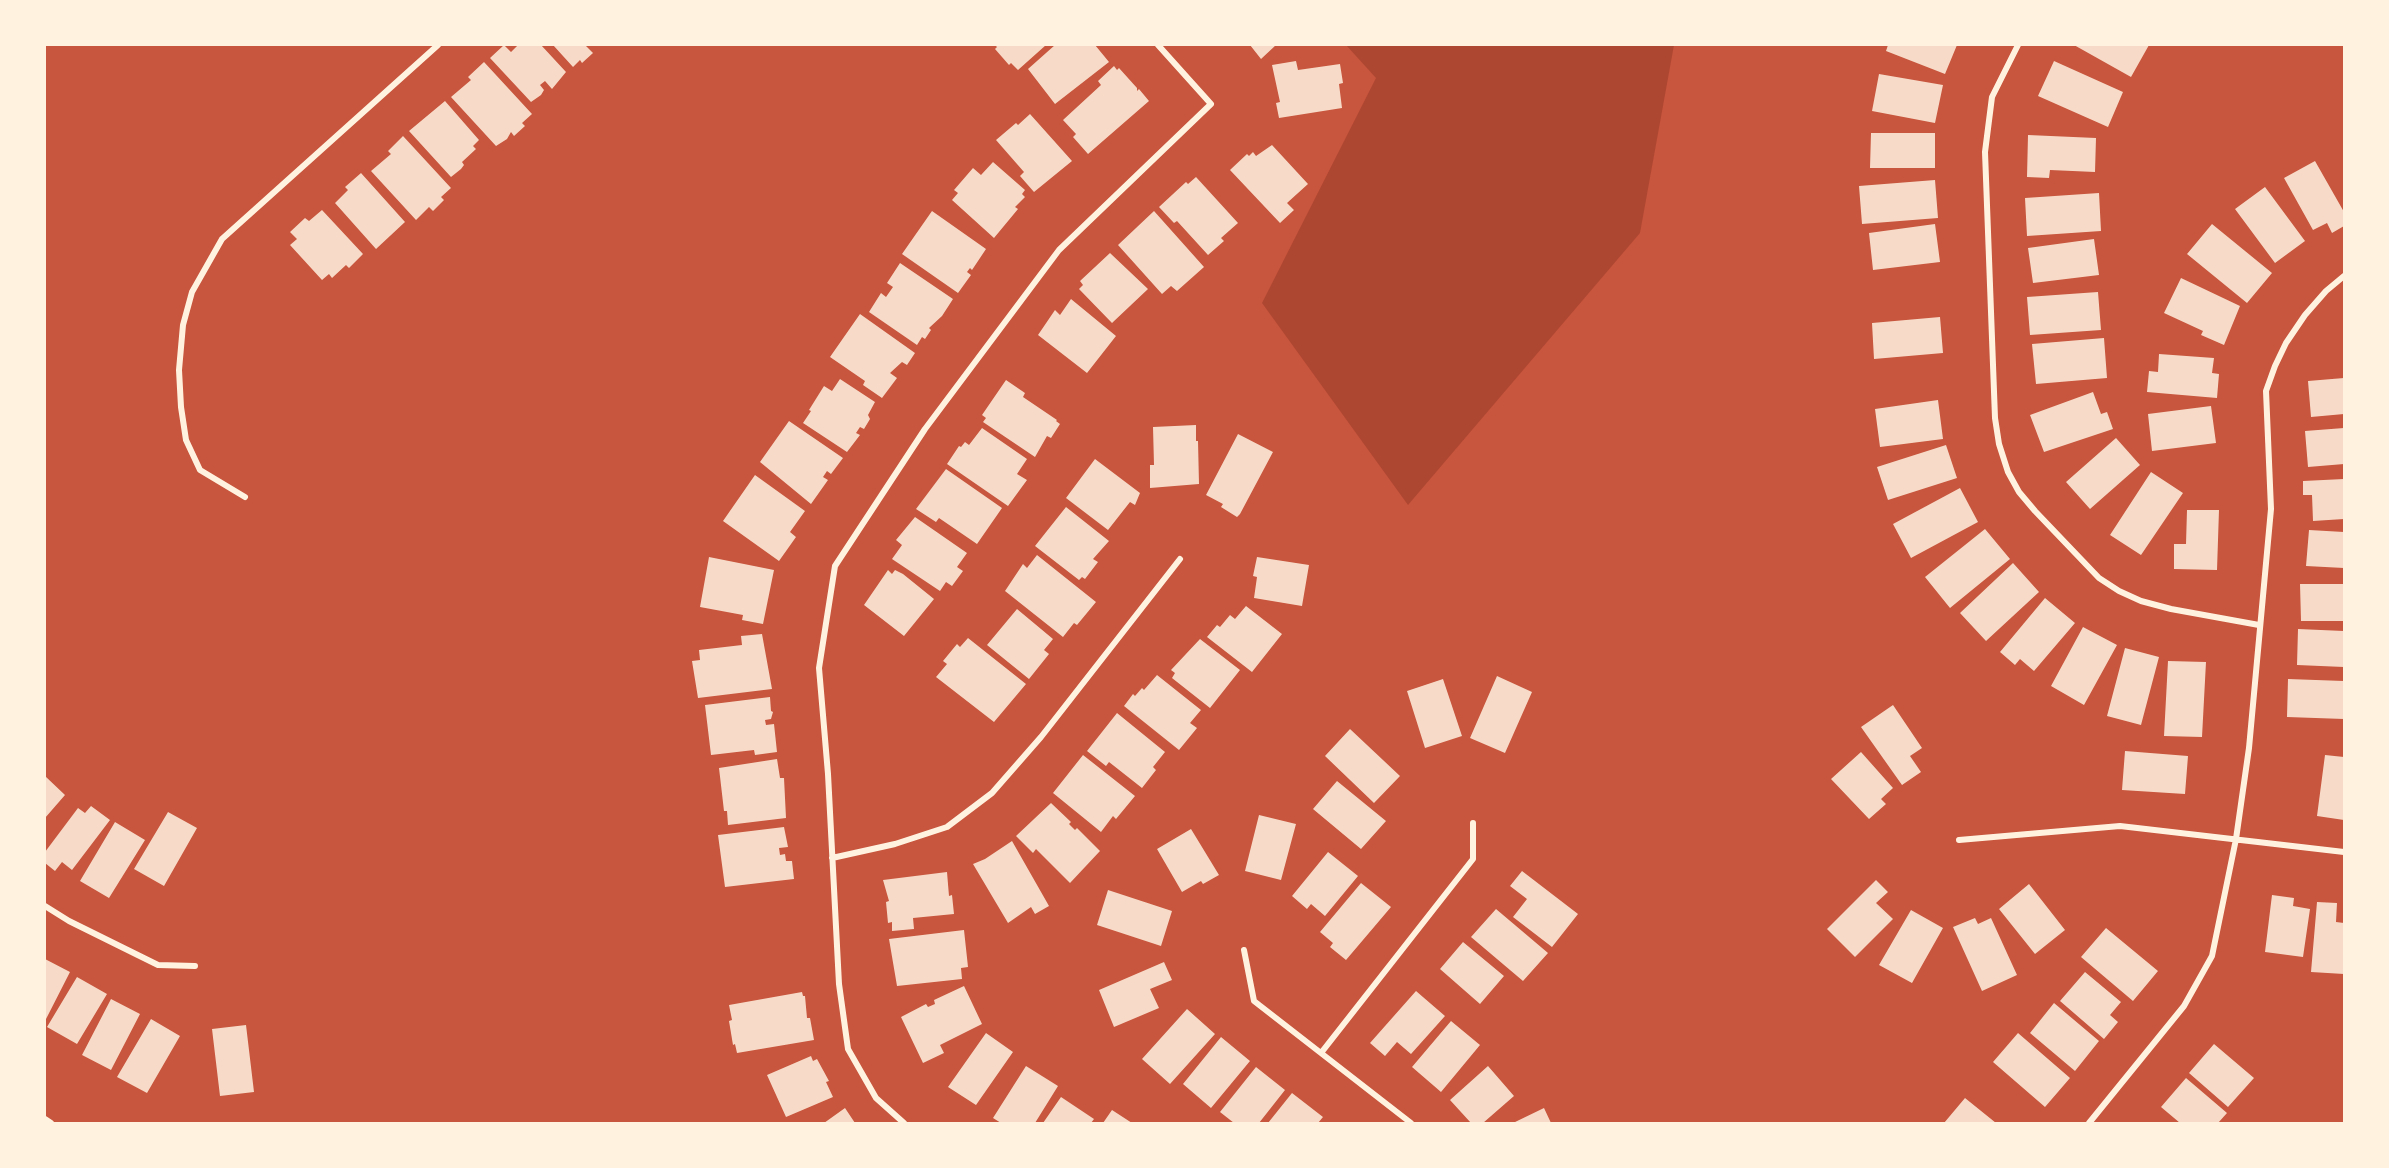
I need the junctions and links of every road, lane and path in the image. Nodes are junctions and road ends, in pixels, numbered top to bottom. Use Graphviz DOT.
graph roads {
  1 [pos="1158,45"];
  2 [pos="2018,45"];
  3 [pos="433,46"];
  4 [pos="2344,276"];
  5 [pos="244,497"];
  6 [pos="1180,559"];
  7 [pos="2259,625"];
  8 [pos="1473,823"];
  9 [pos="2236,839"];
  10 [pos="1959,840"];
  11 [pos="2344,852"];
  12 [pos="832,858"];
  13 [pos="45,906"];
  14 [pos="1244,950"];
  15 [pos="195,966"];
  16 [pos="1321,1053"];
  17 [pos="45,1119"];
  18 [pos="51,1123"];
  19 [pos="903,1123"];
  20 [pos="1411,1123"];
  21 [pos="2089,1123"];
  1 -- 12 [label="street"];
  2 -- 7 [label="street"];
  3 -- 5 [label="street"];
  4 -- 7 [label="street"];
  6 -- 12 [label="street"];
  7 -- 9 [label="street"];
  8 -- 16 [label="street"];
  9 -- 10 [label="street"];
  9 -- 11 [label="street"];
  9 -- 21 [label="street"];
  12 -- 19 [label="street"];
  13 -- 15 [label="street"];
  14 -- 16 [label="street"];
  16 -- 20 [label="street"];
  17 -- 18 [label="street"];
}
